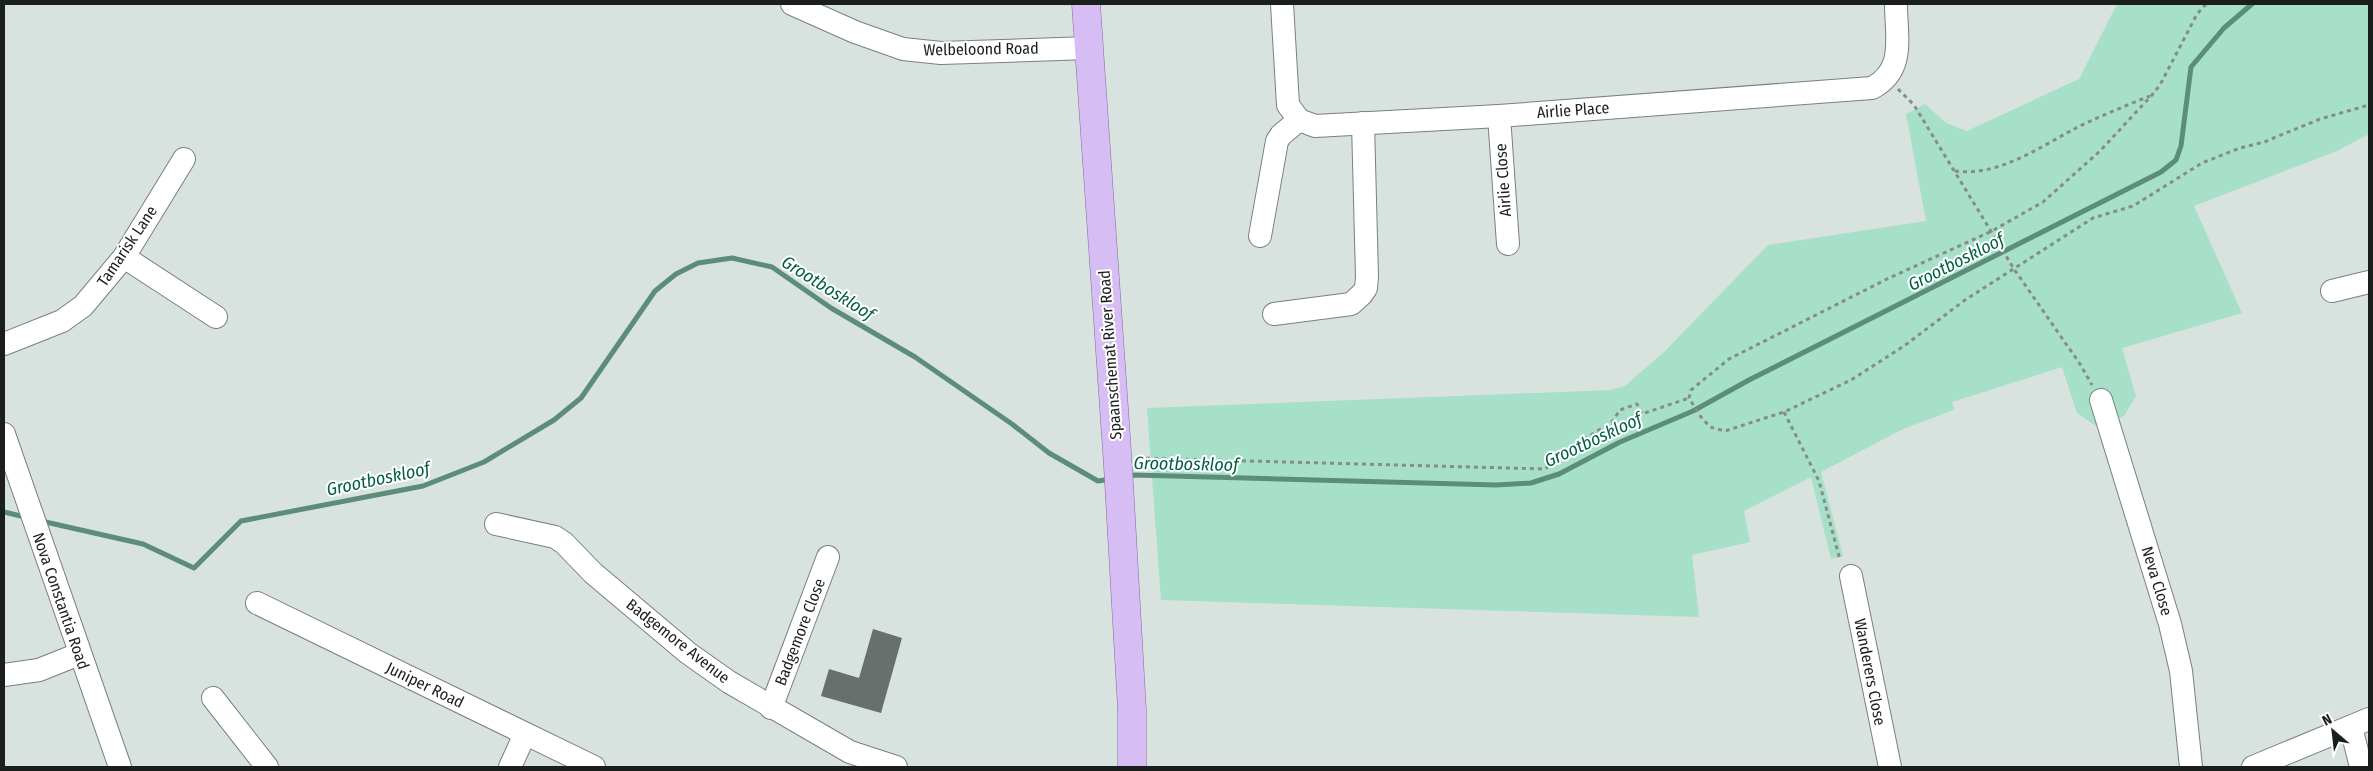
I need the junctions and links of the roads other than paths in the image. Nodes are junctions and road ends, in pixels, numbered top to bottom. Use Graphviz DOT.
graph roads {
  1 [pos="1086,4"];
  2 [pos="1282,4"];
  3 [pos="1896,4"];
  4 [pos="798,5"];
  5 [pos="1089,48"];
  6 [pos="1499,116"];
  7 [pos="1299,120"];
  8 [pos="1363,123"];
  9 [pos="184,159"];
  10 [pos="1260,236"];
  11 [pos="1508,244"];
  12 [pos="124,257"];
  13 [pos="2369,282"];
  14 [pos="2332,291"];
  15 [pos="1274,314"];
  16 [pos="216,318"];
  17 [pos="4,344"];
  18 [pos="2101,400"];
  19 [pos="4,434"];
  20 [pos="496,524"];
  21 [pos="828,556"];
  22 [pos="1851,576"];
  23 [pos="256,603"];
  24 [pos="79,654"];
  25 [pos="4,675"];
  26 [pos="213,698"];
  27 [pos="771,708"];
  28 [pos="2360,723"];
  29 [pos="525,734"];
  30 [pos="846,759"];
  31 [pos="120,767"];
  32 [pos="267,767"];
  33 [pos="510,767"];
  34 [pos="594,767"];
  35 [pos="896,767"];
  36 [pos="1132,767"];
  37 [pos="1890,767"];
  38 [pos="2191,767"];
  39 [pos="2253,767"];
  40 [pos="2361,767"];
  1 -- 5 [label="main road, Spaanschemat River Road"];
  2 -- 7 [label="street"];
  3 -- 6 [label="street, Airlie Place"];
  4 -- 5 [label="street, Welbeloond Road"];
  5 -- 36 [label="main road, Spaanschemat River Road"];
  6 -- 8 [label="street, Airlie Place"];
  6 -- 11 [label="street, Airlie Close"];
  7 -- 8 [label="street, Airlie Place"];
  7 -- 10 [label="street"];
  8 -- 15 [label="street"];
  9 -- 12 [label="street, Tamarisk Lane"];
  12 -- 16 [label="street"];
  12 -- 17 [label="street, Tamarisk Lane"];
  13 -- 14 [label="street"];
  18 -- 38 [label="street, Neva Close"];
  19 -- 24 [label="street, Nova Constantia Road"];
  20 -- 27 [label="street, Badgemore Avenue"];
  21 -- 27 [label="street, Badgemore Close"];
  22 -- 37 [label="street, Wanderers Close"];
  23 -- 29 [label="street, Juniper Road"];
  24 -- 25 [label="street"];
  24 -- 31 [label="street, Nova Constantia Road"];
  26 -- 32 [label="street"];
  27 -- 30 [label="street, Badgemore Avenue"];
  28 -- 39 [label="street"];
  28 -- 40 [label="street"];
  29 -- 33 [label="street"];
  29 -- 34 [label="street, Juniper Road"];
  30 -- 35 [label="street, Badgemore Avenue"];
}
